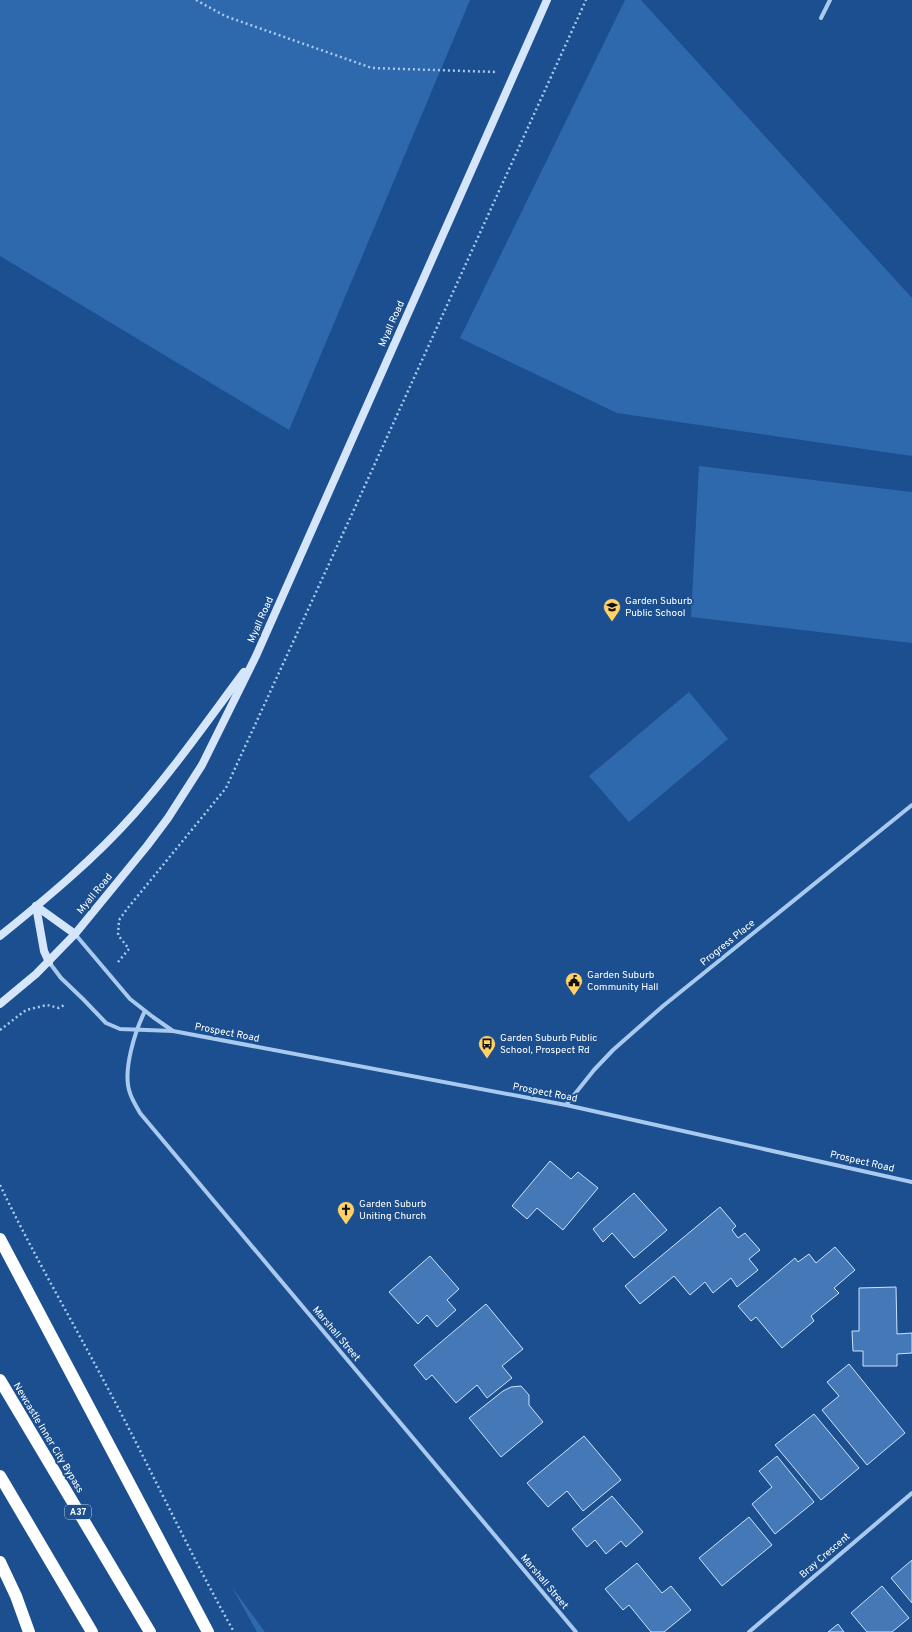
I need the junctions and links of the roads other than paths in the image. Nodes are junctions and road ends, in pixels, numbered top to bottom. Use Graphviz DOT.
graph roads {
  1 [pos="547,0"];
  2 [pos="830,0"];
  3 [pos="822,18"];
  4 [pos="256,656"];
  5 [pos="912,805"];
  6 [pos="36,906"];
  7 [pos="75,934"];
  8 [pos="0,936"];
  9 [pos="49,962"];
  10 [pos="0,1004"];
  11 [pos="144,1011"];
  12 [pos="136,1030"];
  13 [pos="174,1031"];
  14 [pos="566,1105"];
  15 [pos="912,1182"];
  16 [pos="0,1239"];
  17 [pos="0,1380"];
  18 [pos="0,1476"];
  19 [pos="912,1493"];
  20 [pos="0,1562"];
  21 [pos="29,1632"];
  22 [pos="92,1632"];
  23 [pos="150,1632"];
  24 [pos="208,1632"];
  25 [pos="576,1632"];
  26 [pos="749,1632"];
  1 -- 4 [label="main road, Myall Road"];
  2 -- 3 [label="street"];
  4 -- 6 [label="main road, Myall Road"];
  4 -- 7 [label="main road, Myall Road"];
  5 -- 14 [label="street, Progress Place"];
  6 -- 7 [label="main road"];
  6 -- 8 [label="main road, Myall Road"];
  6 -- 9 [label="main road"];
  7 -- 9 [label="main road, Myall Road"];
  7 -- 11 [label="street, Prospect Road"];
  9 -- 10 [label="main road, Myall Road"];
  9 -- 12 [label="street, Prospect Road"];
  11 -- 12 [label="street, Marshall Street"];
  11 -- 13 [label="street, Prospect Road"];
  12 -- 13 [label="street, Prospect Road"];
  12 -- 25 [label="street, Marshall Street"];
  13 -- 14 [label="street, Prospect Road"];
  14 -- 15 [label="street, Prospect Road"];
  16 -- 24 [label="highway"];
  17 -- 23 [label="highway, Newcastle Inner City Bypass / A37"];
  18 -- 22 [label="highway"];
  19 -- 26 [label="street, Bray Crescent"];
  20 -- 21 [label="highway"];
}
